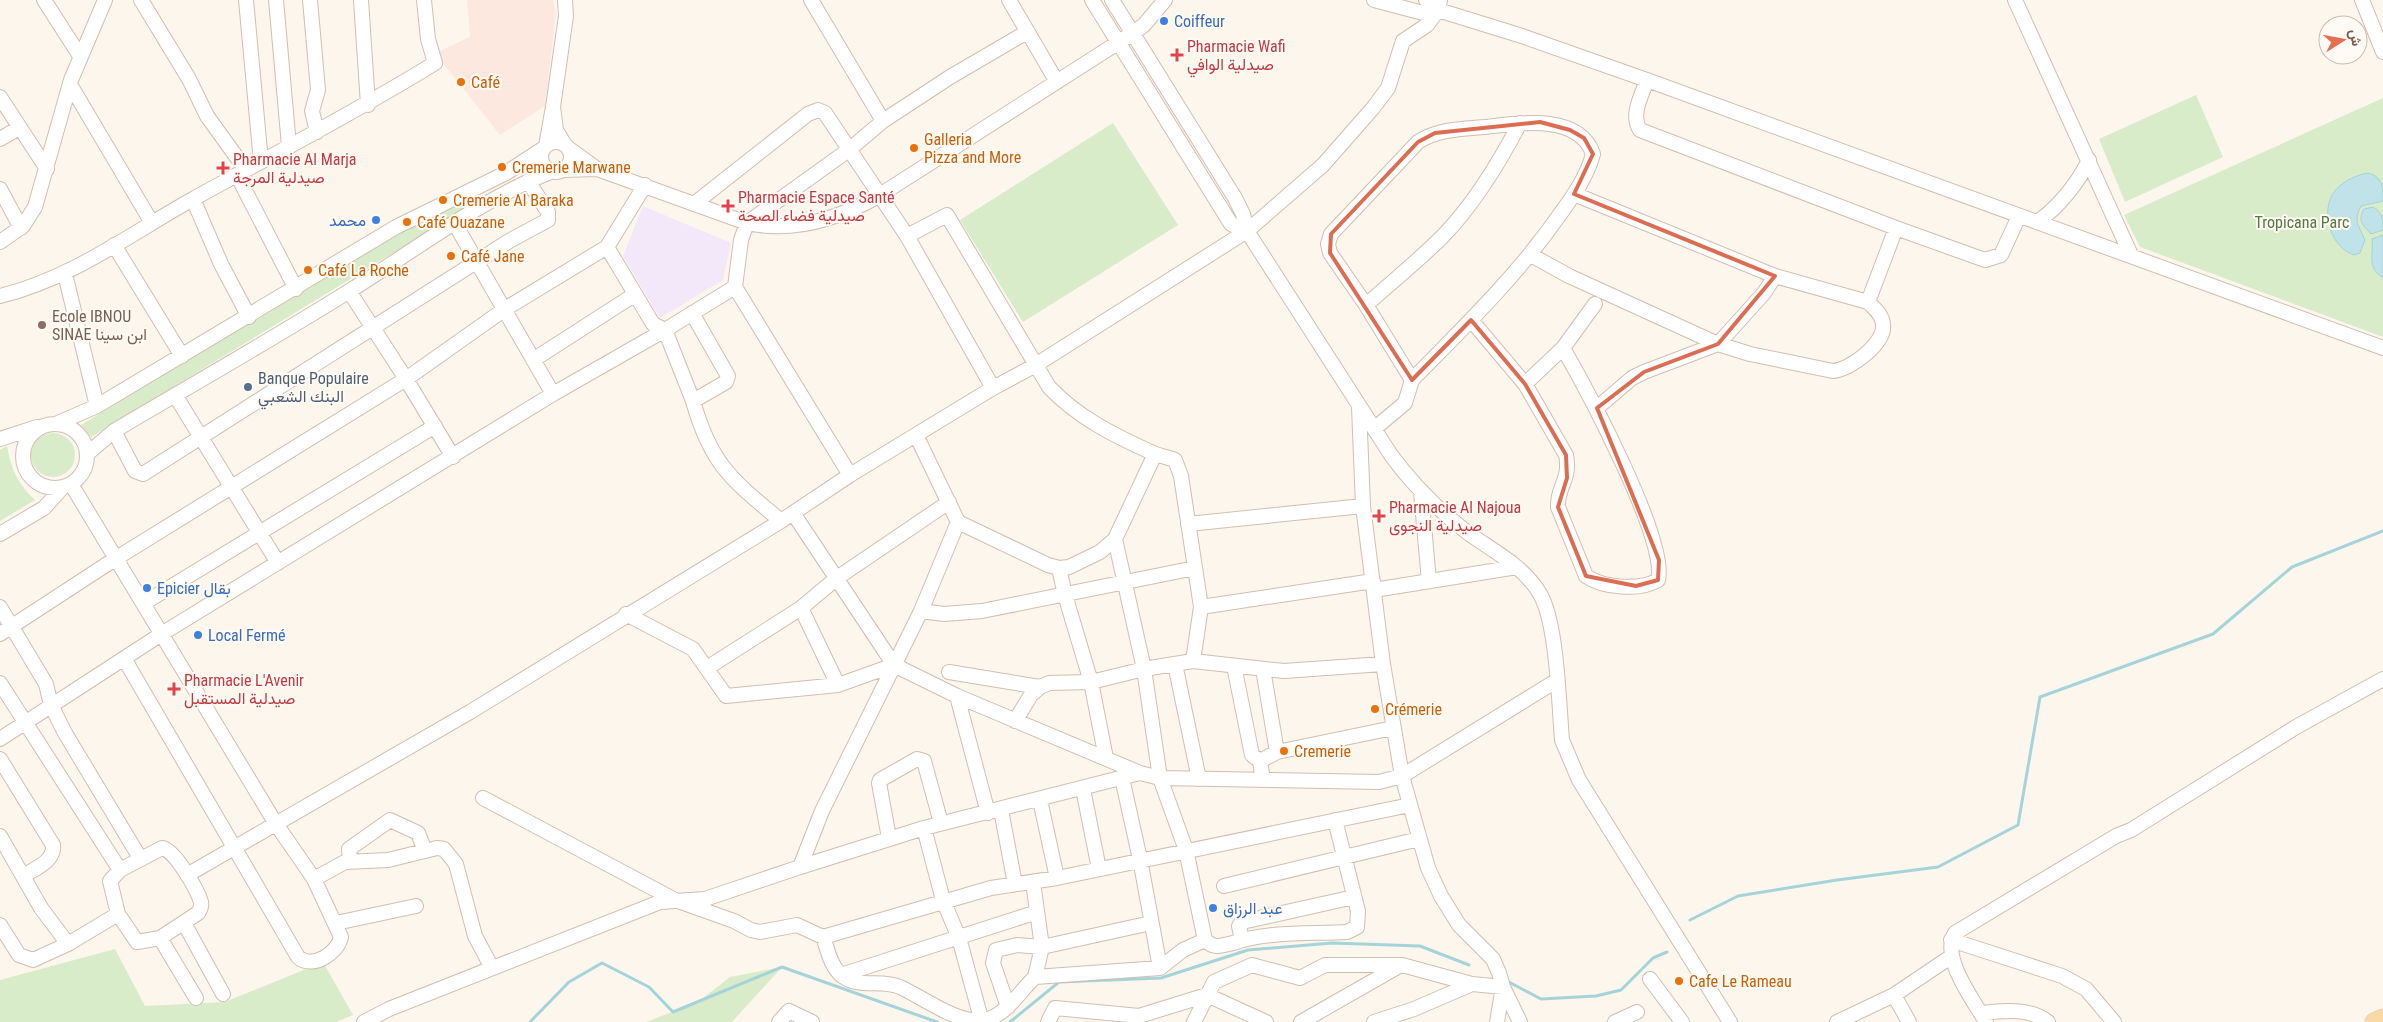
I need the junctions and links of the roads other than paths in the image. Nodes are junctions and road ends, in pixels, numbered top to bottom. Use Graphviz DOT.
graph roads {
  1 [pos="44,0"];
  2 [pos="105,0"];
  3 [pos="141,0"];
  4 [pos="246,0"];
  5 [pos="276,0"];
  6 [pos="310,0"];
  7 [pos="361,0"];
  8 [pos="424,0"];
  9 [pos="565,0"];
  10 [pos="810,0"];
  11 [pos="1009,0"];
  12 [pos="1092,0"];
  13 [pos="1112,0"];
  14 [pos="1165,0"];
  15 [pos="1374,0"];
  16 [pos="1426,0"];
  17 [pos="2015,0"];
  18 [pos="2362,0"];
  19 [pos="1439,5"];
  20 [pos="1028,32"];
  21 [pos="1133,33"];
  22 [pos="1118,43"];
  23 [pos="2383,52"];
  24 [pos="80,56"];
  25 [pos="1647,80"];
  26 [pos="1058,82"];
  27 [pos="71,86"];
  28 [pos="0,97"];
  29 [pos="368,105"];
  30 [pos="553,108"];
  31 [pos="883,121"];
  32 [pos="1520,123"];
  33 [pos="19,128"];
  34 [pos="317,132"];
  35 [pos="0,139"];
  36 [pos="289,146"];
  37 [pos="566,146"];
  38 [pos="545,147"];
  39 [pos="850,149"];
  40 [pos="2089,160"];
  41 [pos="261,162"];
  42 [pos="597,168"];
  43 [pos="48,169"];
  44 [pos="558,171"];
  45 [pos="241,173"];
  46 [pos="528,181"];
  47 [pos="645,185"];
  48 [pos="0,189"];
  49 [pos="1574,194"];
  50 [pos="880,195"];
  51 [pos="192,199"];
  52 [pos="694,204"];
  53 [pos="2019,216"];
  54 [pos="2037,222"];
  55 [pos="152,223"];
  56 [pos="747,223"];
  57 [pos="455,224"];
  58 [pos="21,228"];
  59 [pos="1896,228"];
  60 [pos="1246,231"];
  61 [pos="907,236"];
  62 [pos="0,242"];
  63 [pos="114,245"];
  64 [pos="606,247"];
  65 [pos="2131,255"];
  66 [pos="1531,256"];
  67 [pos="478,261"];
  68 [pos="65,274"];
  69 [pos="1775,276"];
  70 [pos="735,286"];
  71 [pos="296,289"];
  72 [pos="349,291"];
  73 [pos="634,295"];
  74 [pos="0,296"];
  75 [pos="1868,302"];
  76 [pos="1595,304"];
  77 [pos="1366,305"];
  78 [pos="505,309"];
  79 [pos="692,314"];
  80 [pos="249,316"];
  81 [pos="1471,320"];
  82 [pos="373,329"];
  83 [pos="665,330"];
  84 [pos="1718,344"];
  85 [pos="1563,348"];
  86 [pos="2383,348"];
  87 [pos="182,356"];
  88 [pos="533,360"];
  89 [pos="1034,366"];
  90 [pos="406,379"];
  91 [pos="1412,380"];
  92 [pos="1525,384"];
  93 [pos="993,388"];
  94 [pos="553,394"];
  95 [pos="175,395"];
  96 [pos="693,401"];
  97 [pos="97,406"];
  98 [pos="1359,407"];
  99 [pos="1597,408"];
  100 [pos="58,423"];
  101 [pos="40,426"];
  102 [pos="435,426"];
  103 [pos="1374,429"];
  104 [pos="114,431"];
  105 [pos="916,435"];
  106 [pos="201,438"];
  107 [pos="0,439"];
  108 [pos="87,454"];
  109 [pos="1155,454"];
  110 [pos="454,457"];
  111 [pos="850,475"];
  112 [pos="67,486"];
  113 [pos="232,488"];
  114 [pos="1421,492"];
  115 [pos="949,502"];
  116 [pos="1363,506"];
  117 [pos="793,512"];
  118 [pos="781,521"];
  119 [pos="958,522"];
  120 [pos="1188,524"];
  121 [pos="259,531"];
  122 [pos="0,534"];
  123 [pos="1115,539"];
  124 [pos="115,559"];
  125 [pos="278,563"];
  126 [pos="1517,567"];
  127 [pos="1060,568"];
  128 [pos="1195,568"];
  129 [pos="837,578"];
  130 [pos="1429,581"];
  131 [pos="1126,582"];
  132 [pos="1373,585"];
  133 [pos="1065,594"];
  134 [pos="144,603"];
  135 [pos="0,607"];
  136 [pos="1200,607"];
  137 [pos="801,608"];
  138 [pos="921,611"];
  139 [pos="626,614"];
  140 [pos="5,630"];
  141 [pos="163,633"];
  142 [pos="125,660"];
  143 [pos="1193,661"];
  144 [pos="1175,664"];
  145 [pos="1383,664"];
  146 [pos="894,665"];
  147 [pos="1234,666"];
  148 [pos="707,668"];
  149 [pos="1144,669"];
  150 [pos="1263,669"];
  151 [pos="949,672"];
  152 [pos="2383,679"];
  153 [pos="1556,681"];
  154 [pos="1091,682"];
  155 [pos="0,683"];
  156 [pos="838,685"];
  157 [pos="1040,687"];
  158 [pos="957,696"];
  159 [pos="51,705"];
  160 [pos="1015,721"];
  161 [pos="25,723"];
  162 [pos="1393,728"];
  163 [pos="0,740"];
  164 [pos="1277,752"];
  165 [pos="1106,758"];
  166 [pos="0,759"];
  167 [pos="1260,761"];
  168 [pos="1140,774"];
  169 [pos="1402,776"];
  170 [pos="1122,778"];
  171 [pos="1160,778"];
  172 [pos="1198,779"];
  173 [pos="1263,780"];
  174 [pos="1083,789"];
  175 [pos="483,798"];
  176 [pos="1040,800"];
  177 [pos="1410,805"];
  178 [pos="994,812"];
  179 [pos="1335,820"];
  180 [pos="941,823"];
  181 [pos="276,824"];
  182 [pos="924,828"];
  183 [pos="0,836"];
  184 [pos="889,838"];
  185 [pos="1418,839"];
  186 [pos="234,848"];
  187 [pos="1186,850"];
  188 [pos="425,851"];
  189 [pos="140,858"];
  190 [pos="1343,858"];
  191 [pos="1140,859"];
  192 [pos="350,861"];
  193 [pos="800,866"];
  194 [pos="1098,869"];
  195 [pos="120,870"];
  196 [pos="187,875"];
  197 [pos="23,876"];
  198 [pos="1058,878"];
  199 [pos="314,879"];
  200 [pos="1033,882"];
  201 [pos="1015,884"];
  202 [pos="1224,886"];
  203 [pos="1354,897"];
  204 [pos="675,900"];
  205 [pos="943,900"];
  206 [pos="416,906"];
  207 [pos="1037,912"];
  208 [pos="118,914"];
  209 [pos="184,923"];
  210 [pos="336,923"];
  211 [pos="1151,923"];
  212 [pos="0,924"];
  213 [pos="824,937"];
  214 [pos="160,938"];
  215 [pos="959,938"];
  216 [pos="1205,940"];
  217 [pos="1242,940"];
  218 [pos="1951,940"];
  219 [pos="68,944"];
  220 [pos="1042,948"];
  221 [pos="1952,956"];
  222 [pos="1402,965"];
  223 [pos="492,968"];
  224 [pos="1160,968"];
  225 [pos="841,975"];
  226 [pos="1035,977"];
  227 [pos="1650,979"];
  228 [pos="1472,984"];
  229 [pos="1503,987"];
  230 [pos="223,994"];
  231 [pos="1207,995"];
  232 [pos="1894,995"];
  233 [pos="196,998"];
  234 [pos="1008,1007"];
  235 [pos="1637,1012"];
  236 [pos="1984,1017"];
  237 [pos="2383,1018"];
  238 [pos="1383,1020"];
  239 [pos="364,1022"];
  240 [pos="779,1022"];
  241 [pos="812,1022"];
  242 [pos="982,1022"];
  243 [pos="1048,1022"];
  244 [pos="1194,1022"];
  245 [pos="1266,1022"];
  246 [pos="1301,1022"];
  247 [pos="1497,1022"];
  248 [pos="1520,1022"];
  249 [pos="1617,1022"];
  250 [pos="1682,1022"];
  251 [pos="1730,1022"];
  252 [pos="1837,1022"];
  253 [pos="1909,1022"];
  254 [pos="2048,1022"];
  255 [pos="2114,1022"];
  256 [pos="2374,1022"];
  1 -- 24 [label="street"];
  2 -- 24 [label="street"];
  3 -- 45 [label="street"];
  4 -- 41 [label="street"];
  5 -- 36 [label="street"];
  6 -- 34 [label="street"];
  7 -- 29 [label="street"];
  8 -- 29 [label="street"];
  9 -- 30 [label="street"];
  10 -- 31 [label="street"];
  11 -- 20 [label="street"];
  12 -- 22 [label="street"];
  13 -- 21 [label="street"];
  14 -- 21 [label="street"];
  15 -- 19 [label="street"];
  16 -- 19 [label="street"];
  17 -- 40 [label="street"];
  18 -- 23 [label="street"];
  19 -- 25 [label="street"];
  19 -- 60 [label="street"];
  20 -- 26 [label="street"];
  20 -- 31 [label="street"];
  21 -- 22 [label="street"];
  21 -- 60 [label="street"];
  22 -- 26 [label="street"];
  22 -- 60 [label="street"];
  24 -- 27 [label="street"];
  25 -- 53 [label="street"];
  25 -- 59 [label="street"];
  26 -- 50 [label="street"];
  27 -- 43 [label="street"];
  27 -- 55 [label="street"];
  28 -- 33 [label="street"];
  29 -- 34 [label="street"];
  30 -- 37 [label="street"];
  30 -- 38 [label="street"];
  31 -- 39 [label="street"];
  32 -- 49 [label="street"];
  32 -- 77 [label="street"];
  32 -- 77 [label="street"];
  33 -- 35 [label="street"];
  33 -- 43 [label="street"];
  34 -- 36 [label="street"];
  36 -- 41 [label="street"];
  37 -- 38 [label="street"];
  37 -- 42 [label="street"];
  37 -- 44 [label="street"];
  38 -- 44 [label="street"];
  38 -- 71 [label="street"];
  39 -- 50 [label="street"];
  39 -- 52 [label="street"];
  39 -- 56 [label="street"];
  40 -- 54 [label="street"];
  40 -- 65 [label="street"];
  41 -- 45 [label="street"];
  42 -- 44 [label="street"];
  42 -- 47 [label="street"];
  43 -- 58 [label="street"];
  44 -- 46 [label="street"];
  45 -- 51 [label="street"];
  45 -- 71 [label="street"];
  46 -- 57 [label="street"];
  46 -- 67 [label="street"];
  47 -- 52 [label="street"];
  47 -- 64 [label="street"];
  48 -- 58 [label="street"];
  49 -- 66 [label="street"];
  49 -- 69 [label="street"];
  50 -- 56 [label="street"];
  50 -- 61 [label="street"];
  51 -- 55 [label="street"];
  51 -- 80 [label="street"];
  52 -- 56 [label="street"];
  53 -- 54 [label="street"];
  53 -- 59 [label="street"];
  54 -- 65 [label="street"];
  55 -- 63 [label="street"];
  56 -- 70 [label="street"];
  57 -- 67 [label="street"];
  57 -- 72 [label="street"];
  58 -- 62 [label="street"];
  59 -- 75 [label="street"];
  60 -- 89 [label="street"];
  60 -- 98 [label="street"];
  61 -- 89 [label="street"];
  61 -- 93 [label="street"];
  63 -- 68 [label="street"];
  63 -- 87 [label="street"];
  64 -- 73 [label="street"];
  64 -- 78 [label="street"];
  65 -- 86 [label="street"];
  66 -- 81 [label="street"];
  66 -- 84 [label="street"];
  67 -- 78 [label="street"];
  67 -- 82 [label="street"];
  68 -- 74 [label="street"];
  68 -- 97 [label="street"];
  69 -- 75 [label="street"];
  69 -- 84 [label="street"];
  70 -- 79 [label="street"];
  70 -- 111 [label="street"];
  71 -- 80 [label="street"];
  72 -- 82 [label="street"];
  72 -- 95 [label="street"];
  73 -- 83 [label="street"];
  73 -- 88 [label="street"];
  75 -- 84 [label="street"];
  76 -- 85 [label="street"];
  77 -- 91 [label="street"];
  78 -- 88 [label="street"];
  78 -- 90 [label="street"];
  79 -- 83 [label="street"];
  79 -- 96 [label="street"];
  80 -- 87 [label="street"];
  81 -- 91 [label="street"];
  81 -- 92 [label="street"];
  82 -- 90 [label="street"];
  82 -- 106 [label="street"];
  83 -- 94 [label="street"];
  83 -- 96 [label="street"];
  84 -- 99 [label="street"];
  85 -- 92 [label="street"];
  85 -- 99 [label="street"];
  87 -- 97 [label="street"];
  88 -- 94 [label="street"];
  89 -- 93 [label="street"];
  89 -- 109 [label="street"];
  90 -- 102 [label="street"];
  90 -- 113 [label="street"];
  91 -- 103 [label="street"];
  92 -- 99 [label="street"];
  93 -- 105 [label="street"];
  94 -- 110 [label="street"];
  95 -- 104 [label="street"];
  95 -- 106 [label="street"];
  96 -- 118 [label="street"];
  97 -- 100 [label="street"];
  98 -- 103 [label="street"];
  98 -- 116 [label="street"];
  100 -- 101 [label="street"];
  100 -- 108 [label="street"];
  101 -- 107 [label="street"];
  101 -- 112 [label="street"];
  102 -- 110 [label="street"];
  102 -- 121 [label="street"];
  103 -- 114 [label="street"];
  104 -- 106 [label="street"];
  104 -- 108 [label="street"];
  105 -- 111 [label="street"];
  105 -- 115 [label="street"];
  106 -- 113 [label="street"];
  108 -- 112 [label="street"];
  109 -- 120 [label="street"];
  109 -- 123 [label="street"];
  110 -- 125 [label="street"];
  111 -- 117 [label="street"];
  112 -- 122 [label="street"];
  112 -- 124 [label="street"];
  113 -- 121 [label="street"];
  113 -- 124 [label="street"];
  114 -- 126 [label="street"];
  114 -- 130 [label="street"];
  115 -- 119 [label="street"];
  115 -- 129 [label="street"];
  116 -- 120 [label="street"];
  116 -- 132 [label="street"];
  117 -- 118 [label="street"];
  117 -- 129 [label="street"];
  118 -- 139 [label="street"];
  119 -- 127 [label="street"];
  119 -- 138 [label="street"];
  120 -- 128 [label="street"];
  121 -- 125 [label="street"];
  121 -- 134 [label="street"];
  123 -- 127 [label="street"];
  123 -- 131 [label="street"];
  124 -- 134 [label="street"];
  124 -- 140 [label="street"];
  125 -- 141 [label="street"];
  126 -- 130 [label="street"];
  126 -- 153 [label="street"];
  127 -- 133 [label="street"];
  128 -- 131 [label="street"];
  128 -- 136 [label="street"];
  129 -- 137 [label="street"];
  129 -- 146 [label="street"];
  130 -- 132 [label="street"];
  131 -- 133 [label="street"];
  131 -- 149 [label="street"];
  132 -- 136 [label="street"];
  132 -- 145 [label="street"];
  133 -- 138 [label="street"];
  133 -- 154 [label="street"];
  134 -- 141 [label="street"];
  135 -- 140 [label="street"];
  136 -- 143 [label="street"];
  137 -- 148 [label="street"];
  137 -- 156 [label="street"];
  138 -- 146 [label="street"];
  139 -- 148 [label="street"];
  139 -- 181 [label="street"];
  140 -- 159 [label="street"];
  141 -- 142 [label="street"];
  141 -- 181 [label="street"];
  142 -- 159 [label="street"];
  142 -- 186 [label="street"];
  143 -- 144 [label="street"];
  143 -- 147 [label="street"];
  144 -- 149 [label="street"];
  144 -- 172 [label="street"];
  145 -- 150 [label="street"];
  145 -- 162 [label="street"];
  146 -- 156 [label="street"];
  146 -- 158 [label="street"];
  146 -- 193 [label="street"];
  147 -- 150 [label="street"];
  147 -- 167 [label="street"];
  148 -- 156 [label="street"];
  149 -- 154 [label="street"];
  149 -- 171 [label="street"];
  150 -- 164 [label="street"];
  151 -- 157 [label="street"];
  152 -- 218 [label="street"];
  153 -- 169 [label="street"];
  153 -- 251 [label="street"];
  154 -- 157 [label="street"];
  154 -- 165 [label="street"];
  155 -- 161 [label="street"];
  157 -- 160 [label="street"];
  158 -- 160 [label="street"];
  158 -- 178 [label="street"];
  159 -- 161 [label="street"];
  159 -- 189 [label="street"];
  160 -- 165 [label="street"];
  161 -- 163 [label="street"];
  161 -- 195 [label="street"];
  162 -- 164 [label="street"];
  162 -- 169 [label="street"];
  164 -- 167 [label="street"];
  165 -- 168 [label="street"];
  166 -- 197 [label="street"];
  167 -- 173 [label="street"];
  168 -- 170 [label="street"];
  168 -- 171 [label="street"];
  169 -- 173 [label="street"];
  169 -- 177 [label="street"];
  170 -- 174 [label="street"];
  170 -- 191 [label="street"];
  171 -- 172 [label="street"];
  171 -- 187 [label="street"];
  172 -- 173 [label="street"];
  174 -- 176 [label="street"];
  174 -- 194 [label="street"];
  175 -- 204 [label="street"];
  176 -- 178 [label="street"];
  176 -- 198 [label="street"];
  177 -- 179 [label="street"];
  177 -- 185 [label="street"];
  178 -- 180 [label="street"];
  178 -- 201 [label="street"];
  179 -- 187 [label="street"];
  179 -- 190 [label="street"];
  180 -- 182 [label="street"];
  180 -- 184 [label="street"];
  181 -- 186 [label="street"];
  181 -- 199 [label="street"];
  182 -- 184 [label="street"];
  182 -- 205 [label="street"];
  183 -- 197 [label="street"];
  184 -- 193 [label="street"];
  185 -- 190 [label="street"];
  185 -- 229 [label="street"];
  186 -- 196 [label="street"];
  186 -- 210 [label="street"];
  187 -- 191 [label="street"];
  187 -- 216 [label="street"];
  188 -- 192 [label="street"];
  188 -- 192 [label="street"];
  188 -- 223 [label="street"];
  189 -- 195 [label="street"];
  189 -- 196 [label="street"];
  190 -- 202 [label="street"];
  190 -- 203 [label="street"];
  191 -- 194 [label="street"];
  191 -- 211 [label="street"];
  192 -- 199 [label="street"];
  193 -- 204 [label="street"];
  194 -- 198 [label="street"];
  195 -- 208 [label="street"];
  196 -- 209 [label="street"];
  197 -- 219 [label="street"];
  198 -- 200 [label="street"];
  199 -- 210 [label="street"];
  200 -- 201 [label="street"];
  200 -- 207 [label="street"];
  201 -- 205 [label="street"];
  203 -- 217 [label="street"];
  203 -- 217 [label="street"];
  204 -- 213 [label="street"];
  204 -- 223 [label="street"];
  205 -- 213 [label="street"];
  205 -- 215 [label="street"];
  206 -- 210 [label="street"];
  207 -- 215 [label="street"];
  207 -- 220 [label="street"];
  208 -- 214 [label="street"];
  208 -- 219 [label="street"];
  209 -- 214 [label="street"];
  209 -- 230 [label="street"];
  211 -- 220 [label="street"];
  211 -- 224 [label="street"];
  212 -- 219 [label="street"];
  213 -- 225 [label="street"];
  214 -- 233 [label="street"];
  215 -- 225 [label="street"];
  215 -- 242 [label="street"];
  216 -- 217 [label="street"];
  216 -- 224 [label="street"];
  218 -- 221 [label="street"];
  218 -- 255 [label="street"];
  220 -- 226 [label="street"];
  220 -- 234 [label="street"];
  221 -- 232 [label="street"];
  221 -- 236 [label="street"];
  222 -- 228 [label="street"];
  222 -- 231 [label="street"];
  222 -- 246 [label="street"];
  223 -- 239 [label="street"];
  224 -- 226 [label="street"];
  225 -- 242 [label="street"];
  226 -- 234 [label="street"];
  227 -- 250 [label="street"];
  228 -- 229 [label="street"];
  228 -- 238 [label="street"];
  229 -- 247 [label="street"];
  229 -- 248 [label="street"];
  231 -- 243 [label="street"];
  231 -- 244 [label="street"];
  231 -- 245 [label="street"];
  232 -- 252 [label="street"];
  232 -- 253 [label="street"];
  234 -- 242 [label="street"];
  235 -- 249 [label="street"];
  236 -- 254 [label="street"];
  237 -- 256 [label="main road"];
  240 -- 241 [label="street"];
}
